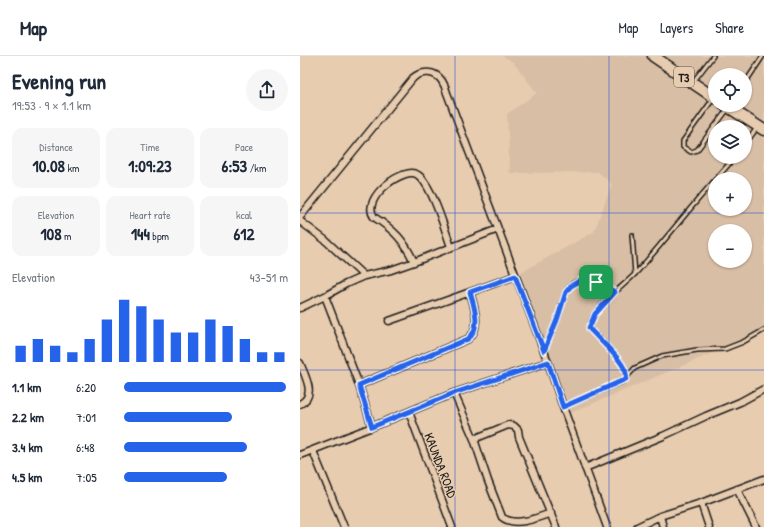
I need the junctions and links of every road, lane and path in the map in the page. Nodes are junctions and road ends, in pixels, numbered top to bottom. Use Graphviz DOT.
graph roads {
  1 [pos="653,56"];
  2 [pos="713,56"];
  3 [pos="763,56"];
  4 [pos="752,72"];
  5 [pos="692,83"];
  6 [pos="708,93"];
  7 [pos="708,107"];
  8 [pos="724,112"];
  9 [pos="737,112"];
  10 [pos="761,128"];
  11 [pos="752,137"];
  12 [pos="729,164"];
  13 [pos="721,172"];
  14 [pos="708,187"];
  15 [pos="300,218"];
  16 [pos="300,221"];
  17 [pos="498,229"];
  18 [pos="632,235"];
  19 [pos="451,247"];
  20 [pos="414,262"];
  21 [pos="635,274"];
  22 [pos="364,276"];
  23 [pos="515,276"];
  24 [pos="470,292"];
  25 [pos="615,292"];
  26 [pos="326,296"];
  27 [pos="300,308"];
  28 [pos="389,322"];
  29 [pos="764,330"];
  30 [pos="544,351"];
  31 [pos="548,362"];
  32 [pos="300,363"];
  33 [pos="627,377"];
  34 [pos="359,385"];
  35 [pos="764,389"];
  36 [pos="454,393"];
  37 [pos="300,404"];
  38 [pos="563,407"];
  39 [pos="409,412"];
  40 [pos="372,427"];
  41 [pos="474,439"];
  42 [pos="313,451"];
  43 [pos="300,455"];
  44 [pos="585,468"];
  45 [pos="764,479"];
  46 [pos="737,489"];
  47 [pos="701,503"];
  48 [pos="550,513"];
  49 [pos="660,516"];
  50 [pos="344,527"];
  51 [pos="452,527"];
  52 [pos="556,527"];
  53 [pos="607,527"];
  54 [pos="637,527"];
  55 [pos="663,527"];
  56 [pos="709,527"];
  57 [pos="756,527"];
  1 -- 5 [label="highway, T3"];
  2 -- 5 [label="lane"];
  3 -- 4 [label="lane"];
  5 -- 6 [label="highway, T3"];
  7 -- 8 [label="lane"];
  9 -- 10 [label="highway"];
  10 -- 11 [label="lane"];
  12 -- 13 [label="lane"];
  14 -- 21 [label="lane"];
  15 -- 17 [label="street"];
  16 -- 22 [label="street"];
  17 -- 19 [label="street"];
  17 -- 23 [label="street"];
  18 -- 21 [label="lane"];
  19 -- 20 [label="street"];
  19 -- 20 [label="street"];
  20 -- 22 [label="street"];
  21 -- 25 [label="lane"];
  22 -- 26 [label="street"];
  23 -- 24 [label="street"];
  23 -- 30 [label="street"];
  24 -- 28 [label="street"];
  24 -- 34 [label="street"];
  25 -- 30 [label="lane"];
  25 -- 33 [label="lane"];
  26 -- 27 [label="street"];
  26 -- 34 [label="street"];
  29 -- 33 [label="lane"];
  30 -- 31 [label="street"];
  31 -- 36 [label="street"];
  31 -- 38 [label="street"];
  32 -- 37 [label="street"];
  33 -- 38 [label="lane"];
  34 -- 40 [label="street"];
  35 -- 44 [label="street"];
  36 -- 39 [label="street"];
  36 -- 41 [label="street"];
  38 -- 44 [label="street"];
  39 -- 40 [label="street"];
  39 -- 51 [label="street, KAUNDA ROAD"];
  40 -- 42 [label="street"];
  41 -- 48 [label="street"];
  41 -- 48 [label="street"];
  42 -- 43 [label="street"];
  42 -- 50 [label="street"];
  44 -- 53 [label="street"];
  45 -- 46 [label="street"];
  46 -- 47 [label="street"];
  46 -- 57 [label="street"];
  47 -- 49 [label="street"];
  47 -- 56 [label="street"];
  48 -- 52 [label="street"];
  49 -- 54 [label="street"];
  49 -- 55 [label="street"];
}
